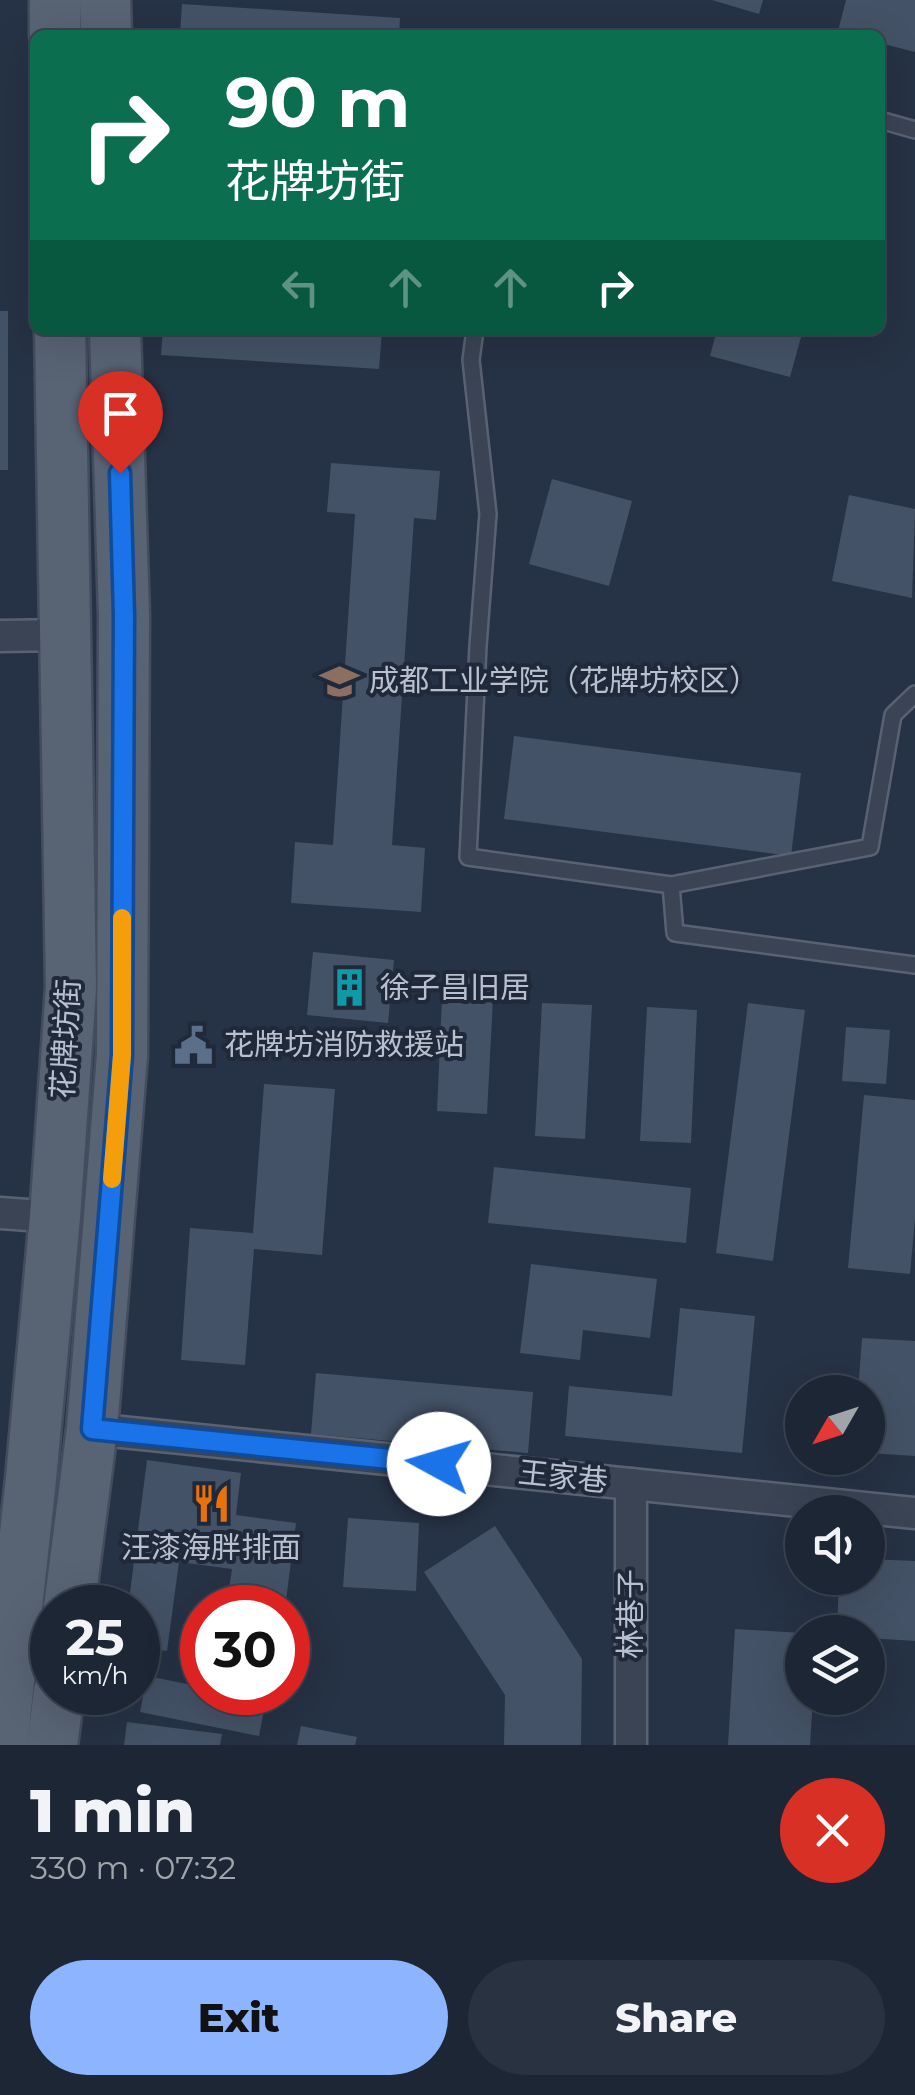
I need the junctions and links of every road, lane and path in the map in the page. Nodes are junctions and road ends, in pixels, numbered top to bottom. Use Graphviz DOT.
graph roads {
  1 [pos="54,0"];
  2 [pos="105,0"];
  3 [pos="55,30"];
  4 [pos="106,30"];
  5 [pos="885,121"];
  6 [pos="915,130"];
  7 [pos="60,335"];
  8 [pos="115,335"];
  9 [pos="475,335"];
  10 [pos="66,635"];
  11 [pos="0,636"];
  12 [pos="915,694"];
  13 [pos="671,886"];
  14 [pos="915,965"];
  15 [pos="0,1213"];
  16 [pos="55,1218"];
  17 [pos="92,1429"];
  18 [pos="631,1484"];
  19 [pos="915,1513"];
  20 [pos="72,1585"];
  21 [pos="55,1715"];
  22 [pos="2,1745"];
  23 [pos="52,1745"];
  24 [pos="631,1745"];
  1 -- 3 [label="main road"];
  2 -- 4 [label="main road"];
  5 -- 6 [label="lane"];
  7 -- 10 [label="main road, 花牌坊街"];
  8 -- 17 [label="main road, 花牌坊街"];
  9 -- 13 [label="lane"];
  10 -- 11 [label="street"];
  10 -- 16 [label="main road, 花牌坊街"];
  12 -- 13 [label="lane"];
  13 -- 14 [label="lane"];
  15 -- 16 [label="street"];
  16 -- 22 [label="main road, 花牌坊街"];
  17 -- 18 [label="street, 王家巷"];
  17 -- 20 [label="main road, 花牌坊街"];
  18 -- 19 [label="street, 王家巷"];
  18 -- 24 [label="street, 林巷子"];
  21 -- 23 [label="main road"];
}
